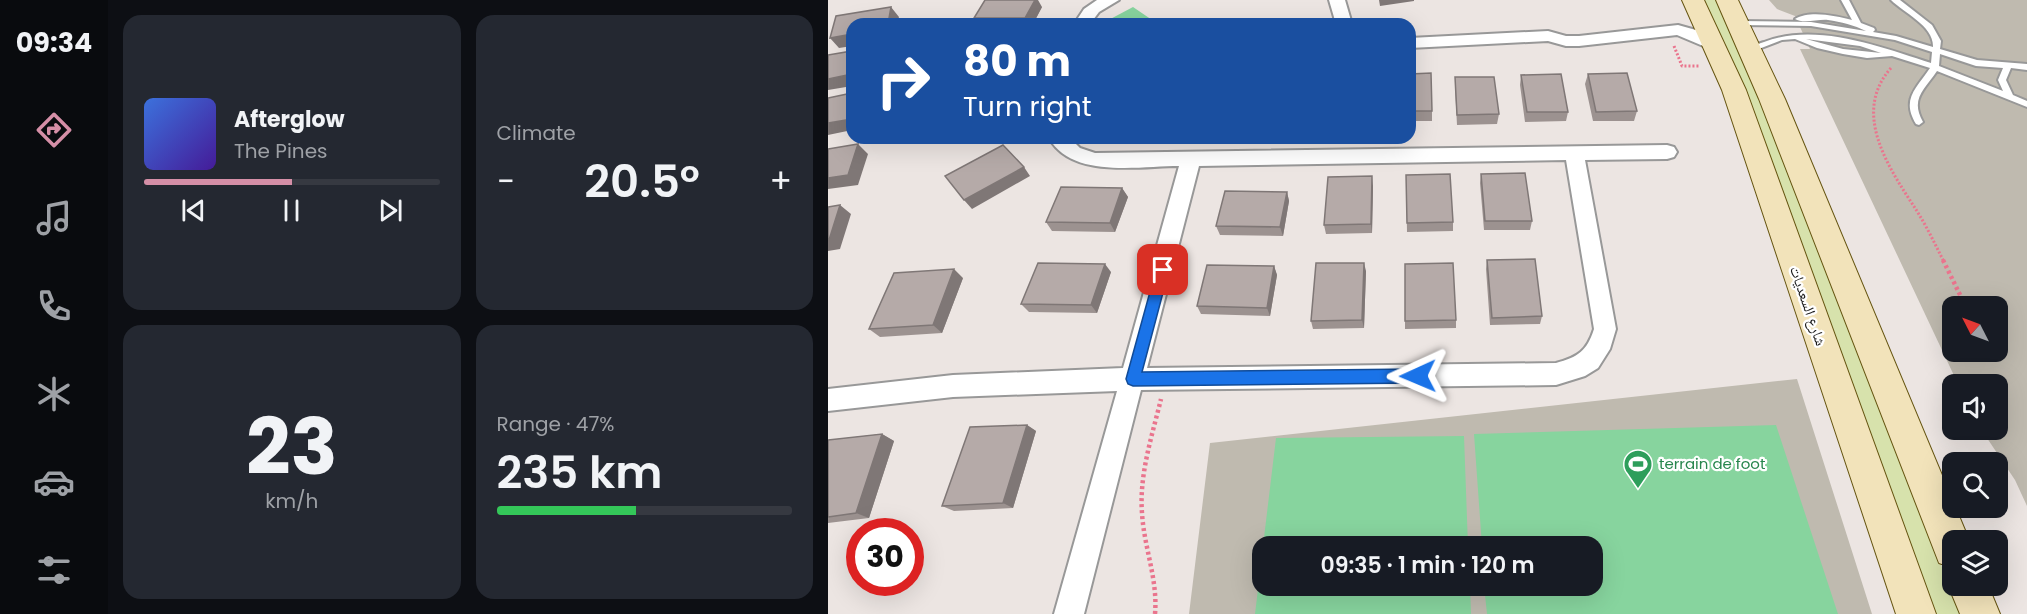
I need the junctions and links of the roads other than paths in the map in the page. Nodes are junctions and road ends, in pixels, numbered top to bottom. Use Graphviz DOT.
graph roads {
  1 [pos="1111,0"];
  2 [pos="1337,0"];
  3 [pos="1845,0"];
  4 [pos="1895,0"];
  5 [pos="1695,4"];
  6 [pos="1085,18"];
  7 [pos="1342,18"];
  8 [pos="1794,23"];
  9 [pos="1739,24"];
  10 [pos="1858,24"];
  11 [pos="1667,28"];
  12 [pos="1803,36"];
  13 [pos="1882,36"];
  14 [pos="1793,37"];
  15 [pos="1416,43"];
  16 [pos="1715,46"];
  17 [pos="1937,51"];
  18 [pos="1897,57"];
  19 [pos="1935,67"];
  20 [pos="2007,67"];
  21 [pos="2027,67"];
  22 [pos="2009,96"];
  23 [pos="2027,104"];
  24 [pos="1919,122"];
  25 [pos="1064,144"];
  26 [pos="1348,146"];
  27 [pos="1667,152"];
  28 [pos="1574,153"];
  29 [pos="1191,159"];
  30 [pos="1133,379"];
  31 [pos="828,400"];
  32 [pos="1945,530"];
  33 [pos="1973,596"];
  34 [pos="1070,614"];
  35 [pos="1916,614"];
  36 [pos="1980,614"];
  1 -- 6 [label="street"];
  2 -- 7 [label="street"];
  3 -- 10 [label="lane"];
  4 -- 17 [label="lane"];
  5 -- 11 [label="street"];
  5 -- 16 [label="street, شارع السعديات"];
  8 -- 9 [label="lane"];
  8 -- 10 [label="lane"];
  8 -- 12 [label="lane"];
  8 -- 13 [label="lane"];
  9 -- 14 [label="lane"];
  9 -- 32 [label="street"];
  10 -- 13 [label="lane"];
  11 -- 15 [label="street"];
  11 -- 16 [label="street"];
  12 -- 14 [label="lane"];
  12 -- 18 [label="lane"];
  13 -- 17 [label="lane"];
  14 -- 18 [label="lane"];
  16 -- 35 [label="street, شارع السعديات"];
  17 -- 19 [label="lane"];
  17 -- 20 [label="lane"];
  18 -- 19 [label="lane"];
  19 -- 22 [label="lane"];
  19 -- 24 [label="lane"];
  20 -- 21 [label="lane"];
  20 -- 22 [label="lane"];
  22 -- 23 [label="lane"];
  25 -- 29 [label="street"];
  26 -- 28 [label="street"];
  26 -- 29 [label="street"];
  27 -- 28 [label="street"];
  28 -- 30 [label="street"];
  29 -- 30 [label="street"];
  30 -- 31 [label="street"];
  30 -- 34 [label="street"];
  33 -- 36 [label="street"];
}
